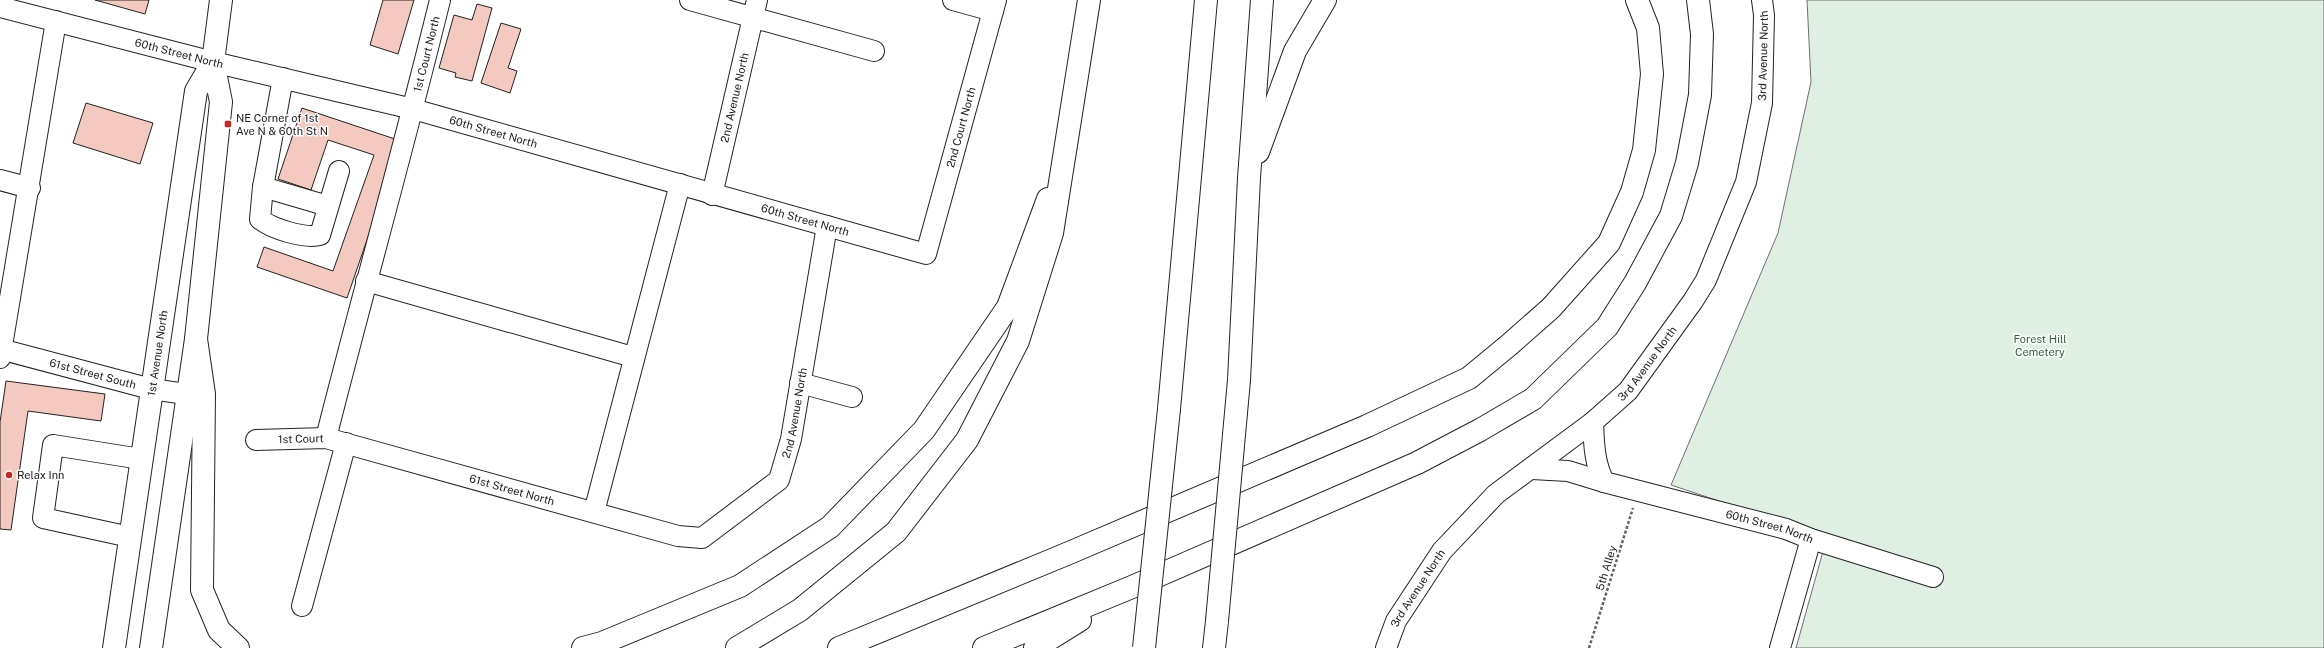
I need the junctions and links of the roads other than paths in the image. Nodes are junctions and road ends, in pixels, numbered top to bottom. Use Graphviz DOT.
graph roads {
  1 [pos="221,0"];
  2 [pos="440,0"];
  3 [pos="690,0"];
  4 [pos="954,0"];
  5 [pos="1090,0"];
  6 [pos="1206,0"];
  7 [pos="1262,0"];
  8 [pos="1325,0"];
  9 [pos="1637,0"];
  10 [pos="1698,0"];
  11 [pos="1762,0"];
  12 [pos="994,6"];
  13 [pos="0,7"];
  14 [pos="755,9"];
  15 [pos="56,21"];
  16 [pos="874,51"];
  17 [pos="213,62"];
  18 [pos="282,78"];
  19 [pos="414,109"];
  20 [pos="1065,151"];
  21 [pos="339,171"];
  22 [pos="1249,178"];
  23 [pos="0,180"];
  24 [pos="680,184"];
  25 [pos="264,187"];
  26 [pos="30,188"];
  27 [pos="712,195"];
  28 [pos="328,206"];
  29 [pos="827,226"];
  30 [pos="926,254"];
  31 [pos="366,281"];
  32 [pos="196,339"];
  33 [pos="1,352"];
  34 [pos="633,358"];
  35 [pos="800,383"];
  36 [pos="151,388"];
  37 [pos="186,394"];
  38 [pos="852,397"];
  39 [pos="1593,422"];
  40 [pos="326,438"];
  41 [pos="256,440"];
  42 [pos="346,443"];
  43 [pos="141,459"];
  44 [pos="1532,469"];
  45 [pos="1604,482"];
  46 [pos="594,512"];
  47 [pos="678,536"];
  48 [pos="130,537"];
  49 [pos="1811,539"];
  50 [pos="1933,577"];
  51 [pos="1132,587"];
  52 [pos="302,606"];
  53 [pos="114,648"];
  54 [pos="151,648"];
  55 [pos="238,648"];
  56 [pos="583,648"];
  57 [pos="737,648"];
  58 [pos="839,648"];
  59 [pos="984,648"];
  60 [pos="1035,648"];
  61 [pos="1144,648"];
  62 [pos="1214,648"];
  63 [pos="1386,648"];
  64 [pos="1780,648"];
  1 -- 17 [label="main road, 1st Avenue North"];
  2 -- 19 [label="street, 1st Court North"];
  3 -- 14 [label="street"];
  4 -- 12 [label="street"];
  5 -- 20 [label="main road"];
  6 -- 61 [label="main road, bridge"];
  7 -- 22 [label="main road"];
  8 -- 22 [label="main road"];
  9 -- 58 [label="main road"];
  10 -- 51 [label="main road"];
  11 -- 39 [label="street, 3rd Avenue North"];
  12 -- 30 [label="street, 2nd Court North"];
  13 -- 15 [label="street, 60th Street North"];
  14 -- 16 [label="street"];
  14 -- 27 [label="street, 2nd Avenue North"];
  15 -- 17 [label="street, 60th Street North"];
  15 -- 26 [label="street"];
  17 -- 18 [label="street, 60th Street North"];
  17 -- 32 [label="main road, 1st Avenue North"];
  17 -- 36 [label="main road, 1st Avenue North"];
  18 -- 19 [label="street, 60th Street North"];
  18 -- 25 [label="street"];
  19 -- 24 [label="street, 60th Street North"];
  19 -- 31 [label="street, 1st Court North"];
  20 -- 56 [label="main road"];
  20 -- 57 [label="main road"];
  21 -- 28 [label="street"];
  22 -- 62 [label="main road, bridge"];
  23 -- 26 [label="street"];
  24 -- 27 [label="street, 60th Street North"];
  24 -- 34 [label="street"];
  25 -- 28 [label="street"];
  25 -- 28 [label="street"];
  26 -- 33 [label="street"];
  27 -- 29 [label="street, 60th Street North"];
  29 -- 30 [label="street, 60th Street North"];
  29 -- 35 [label="street, 2nd Avenue North"];
  31 -- 34 [label="street"];
  31 -- 40 [label="street, 1st Court North"];
  32 -- 37 [label="main road, 1st Avenue North"];
  32 -- 55 [label="main road"];
  33 -- 36 [label="street, 61st Street South"];
  34 -- 46 [label="street"];
  35 -- 38 [label="street"];
  35 -- 47 [label="street, 2nd Avenue North"];
  36 -- 37 [label="street, 61st Street South"];
  36 -- 43 [label="main road, 1st Avenue North"];
  37 -- 54 [label="main road, 1st Avenue North"];
  39 -- 44 [label="street, 3rd Avenue North"];
  39 -- 45 [label="street"];
  40 -- 41 [label="street, 1st Court"];
  40 -- 42 [label="street, 1st Court"];
  42 -- 46 [label="street, 61st Street North"];
  42 -- 52 [label="street"];
  43 -- 48 [label="main road, 1st Avenue North"];
  43 -- 48 [label="street"];
  44 -- 45 [label="street, 60th Street North"];
  44 -- 63 [label="street, 3rd Avenue North"];
  45 -- 49 [label="street, 60th Street North"];
  46 -- 47 [label="street, 61st Street North"];
  48 -- 53 [label="main road, 1st Avenue North"];
  49 -- 50 [label="street, 60th Street North"];
  49 -- 64 [label="street"];
  51 -- 59 [label="main road"];
  51 -- 60 [label="main road"];
}
